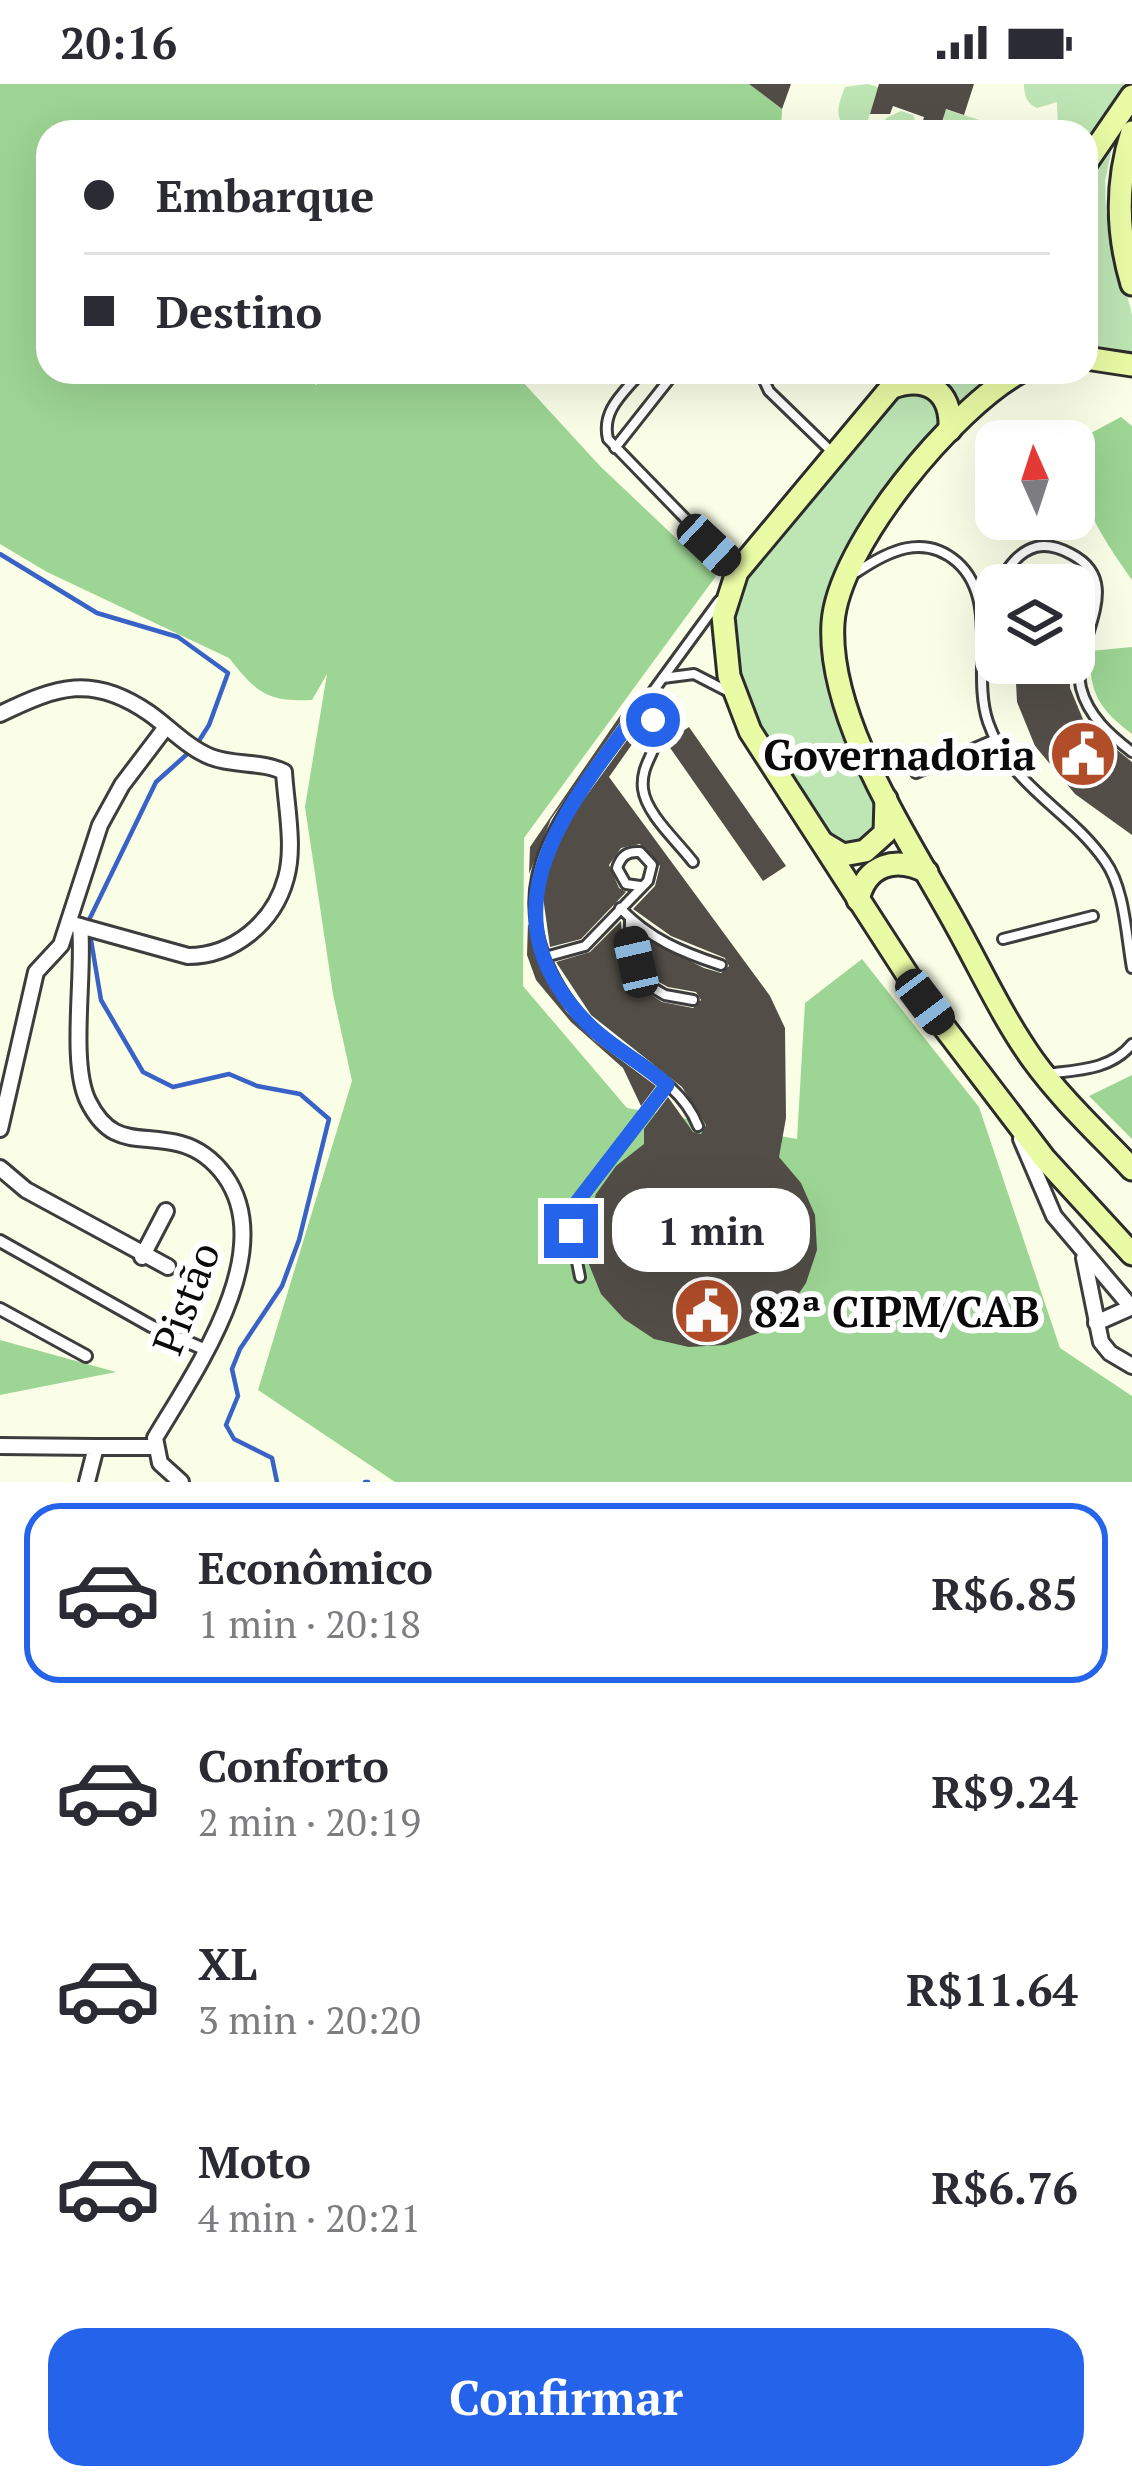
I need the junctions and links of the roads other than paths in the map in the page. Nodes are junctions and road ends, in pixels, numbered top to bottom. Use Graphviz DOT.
graph roads {
  1 [pos="1132,96"];
  2 [pos="1132,132"];
  3 [pos="1098,146"];
  4 [pos="1132,284"];
  5 [pos="1098,360"];
  6 [pos="1132,365"];
  7 [pos="631,384"];
  8 [pos="666,384"];
  9 [pos="766,384"];
  10 [pos="894,384"];
  11 [pos="927,384"];
  12 [pos="1002,384"];
  13 [pos="950,430"];
  14 [pos="615,448"];
  15 [pos="833,454"];
  16 [pos="1016,564"];
  17 [pos="1084,564"];
  18 [pos="734,579"];
  19 [pos="1095,579"];
  20 [pos="841,583"];
  21 [pos="975,599"];
  22 [pos="1095,617"];
  23 [pos="662,679"];
  24 [pos="981,684"];
  25 [pos="1081,684"];
  26 [pos="735,698"];
  27 [pos="641,707"];
  28 [pos="0,714"];
  29 [pos="166,727"];
  30 [pos="996,739"];
  31 [pos="1132,752"];
  32 [pos="916,773"];
  33 [pos="886,794"];
  34 [pos="818,838"];
  35 [pos="693,862"];
  36 [pos="927,872"];
  37 [pos="640,886"];
  38 [pos="858,900"];
  39 [pos="620,908"];
  40 [pos="1093,916"];
  41 [pos="630,918"];
  42 [pos="74,924"];
  43 [pos="1003,939"];
  44 [pos="544,957"];
  45 [pos="721,965"];
  46 [pos="1132,968"];
  47 [pos="692,1000"];
  48 [pos="1132,1044"];
  49 [pos="1044,1074"];
  50 [pos="667,1085"];
  51 [pos="1013,1117"];
  52 [pos="698,1126"];
  53 [pos="0,1129"];
  54 [pos="0,1168"];
  55 [pos="1132,1169"];
  56 [pos="166,1211"];
  57 [pos="0,1241"];
  58 [pos="1083,1253"];
  59 [pos="1132,1254"];
  60 [pos="142,1257"];
  61 [pos="168,1267"];
  62 [pos="580,1277"];
  63 [pos="1132,1307"];
  64 [pos="0,1309"];
  65 [pos="1096,1323"];
  66 [pos="206,1350"];
  67 [pos="86,1356"];
  68 [pos="1132,1366"];
  69 [pos="0,1447"];
  70 [pos="96,1447"];
  71 [pos="154,1448"];
  72 [pos="87,1482"];
  73 [pos="181,1482"];
  1 -- 3 [label="main road"];
  2 -- 4 [label="main road"];
  5 -- 6 [label="main road"];
  7 -- 14 [label="lane"];
  8 -- 14 [label="lane"];
  9 -- 15 [label="lane"];
  10 -- 15 [label="main road"];
  11 -- 13 [label="main road"];
  12 -- 13 [label="main road"];
  13 -- 20 [label="main road"];
  14 -- 18 [label="lane"];
  15 -- 18 [label="main road"];
  16 -- 17 [label="lane"];
  18 -- 23 [label="lane"];
  18 -- 26 [label="main road"];
  19 -- 22 [label="lane"];
  20 -- 21 [label="lane"];
  20 -- 33 [label="main road"];
  23 -- 26 [label="lane"];
  23 -- 27 [label="lane"];
  24 -- 30 [label="lane"];
  25 -- 31 [label="lane"];
  26 -- 34 [label="main road"];
  27 -- 35 [label="lane"];
  27 -- 44 [label="lane"];
  28 -- 29 [label="street"];
  29 -- 42 [label="street"];
  29 -- 42 [label="street"];
  30 -- 32 [label="lane"];
  30 -- 46 [label="lane"];
  33 -- 34 [label="main road"];
  33 -- 36 [label="main road"];
  34 -- 38 [label="main road"];
  36 -- 38 [label="main road"];
  36 -- 49 [label="main road"];
  37 -- 37 [label="lane"];
  37 -- 39 [label="lane"];
  38 -- 51 [label="main road"];
  39 -- 41 [label="lane"];
  39 -- 44 [label="lane"];
  40 -- 43 [label="lane"];
  41 -- 45 [label="lane"];
  41 -- 47 [label="lane"];
  42 -- 53 [label="street"];
  42 -- 66 [label="street, Pistão"];
  44 -- 50 [label="lane"];
  48 -- 49 [label="lane"];
  49 -- 55 [label="main road"];
  50 -- 52 [label="lane"];
  50 -- 62 [label="lane"];
  51 -- 58 [label="street"];
  51 -- 59 [label="main road"];
  54 -- 60 [label="street"];
  56 -- 60 [label="street"];
  57 -- 66 [label="street"];
  58 -- 63 [label="street"];
  58 -- 65 [label="street"];
  60 -- 61 [label="street"];
  63 -- 65 [label="street"];
  64 -- 67 [label="street"];
  65 -- 68 [label="street"];
  66 -- 71 [label="street, Pistão"];
  69 -- 70 [label="street"];
  70 -- 71 [label="street"];
  70 -- 72 [label="street"];
  71 -- 73 [label="street"];
}
